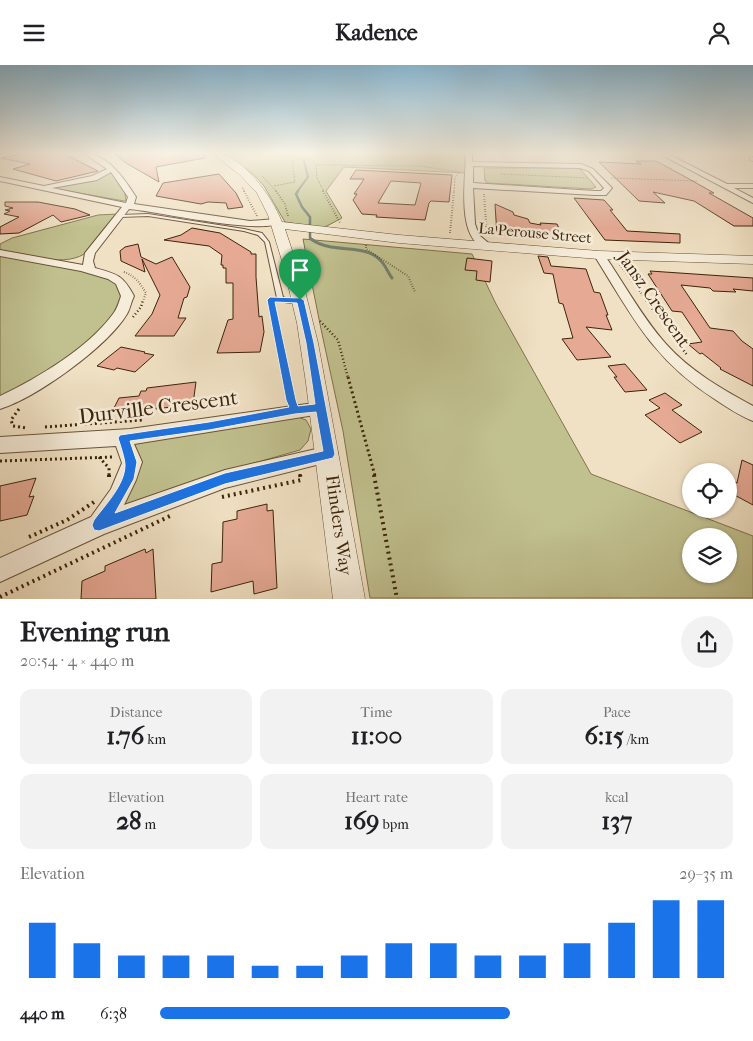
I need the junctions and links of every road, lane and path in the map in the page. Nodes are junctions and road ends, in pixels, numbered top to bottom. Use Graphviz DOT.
graph roads {
  1 [pos="94,178"];
  2 [pos="122,178"];
  3 [pos="249,178"];
  4 [pos="294,178"];
  5 [pos="318,178"];
  6 [pos="455,178"];
  7 [pos="467,178"];
  8 [pos="598,178"];
  9 [pos="709,178"];
  10 [pos="0,179"];
  11 [pos="717,182"];
  12 [pos="238,183"];
  13 [pos="469,185"];
  14 [pos="6,186"];
  15 [pos="274,186"];
  16 [pos="725,186"];
  17 [pos="753,186"];
  18 [pos="34,187"];
  19 [pos="753,201"];
  20 [pos="129,205"];
  21 [pos="120,216"];
  22 [pos="257,217"];
  23 [pos="228,220"];
  24 [pos="276,223"];
  25 [pos="470,224"];
  26 [pos="344,229"];
  27 [pos="454,241"];
  28 [pos="366,243"];
  29 [pos="487,246"];
  30 [pos="0,253"];
  31 [pos="90,253"];
  32 [pos="599,255"];
  33 [pos="614,255"];
  34 [pos="753,261"];
  35 [pos="54,263"];
  36 [pos="90,270"];
  37 [pos="415,292"];
  38 [pos="291,300"];
  39 [pos="317,313"];
  40 [pos="692,359"];
  41 [pos="1,403"];
  42 [pos="320,408"];
  43 [pos="295,410"];
  44 [pos="753,414"];
  45 [pos="126,447"];
  46 [pos="0,449"];
  47 [pos="329,454"];
  48 [pos="99,457"];
  49 [pos="298,461"];
  50 [pos="109,482"];
  51 [pos="218,497"];
  52 [pos="97,500"];
  53 [pos="173,515"];
  54 [pos="99,525"];
  55 [pos="25,539"];
  56 [pos="0,570"];
  57 [pos="0,597"];
  58 [pos="349,599"];
  59 [pos="397,599"];
  1 -- 18 [label="street"];
  2 -- 20 [label="street"];
  3 -- 24 [label="street, Flinders Way"];
  4 -- 15 [label="path"];
  5 -- 26 [label="path"];
  6 -- 27 [label="path"];
  7 -- 13 [label="street"];
  8 -- 11 [label="path"];
  8 -- 13 [label="street"];
  9 -- 11 [label="street"];
  10 -- 14 [label="street"];
  11 -- 16 [label="street"];
  12 -- 22 [label="path"];
  13 -- 25 [label="street"];
  14 -- 18 [label="street"];
  16 -- 17 [label="street"];
  16 -- 19 [label="street"];
  18 -- 20 [label="street, La Perouse Street"];
  20 -- 21 [label="street"];
  20 -- 23 [label="street, La Perouse Street"];
  21 -- 31 [label="street"];
  21 -- 38 [label="lane"];
  22 -- 23 [label="street, La Perouse Street"];
  22 -- 24 [label="street, La Perouse Street"];
  23 -- 24 [label="street, La Perouse Street"];
  24 -- 27 [label="street, La Perouse Street"];
  24 -- 38 [label="street, Flinders Way"];
  25 -- 27 [label="street"];
  25 -- 29 [label="street"];
  27 -- 29 [label="street, La Perouse Street"];
  28 -- 37 [label="path"];
  29 -- 32 [label="street, La Perouse Street"];
  30 -- 35 [label="street"];
  31 -- 35 [label="street"];
  31 -- 36 [label="street"];
  32 -- 33 [label="street, La Perouse Street"];
  32 -- 44 [label="street, Jansz Crescent"];
  33 -- 34 [label="street, La Perouse Street"];
  33 -- 40 [label="path"];
  35 -- 36 [label="street"];
  36 -- 41 [label="street"];
  38 -- 42 [label="street, Flinders Way"];
  38 -- 43 [label="path"];
  39 -- 59 [label="path"];
  42 -- 43 [label="street, Durville Crescent"];
  42 -- 47 [label="street, Flinders Way"];
  43 -- 45 [label="street, Durville Crescent"];
  45 -- 46 [label="street, Durville Crescent"];
  45 -- 48 [label="path"];
  45 -- 54 [label="street"];
  46 -- 48 [label="path"];
  47 -- 49 [label="street"];
  47 -- 58 [label="street, Flinders Way"];
  48 -- 50 [label="path"];
  49 -- 51 [label="path"];
  49 -- 54 [label="street"];
  52 -- 55 [label="path"];
  53 -- 57 [label="path"];
  54 -- 56 [label="street"];
}
